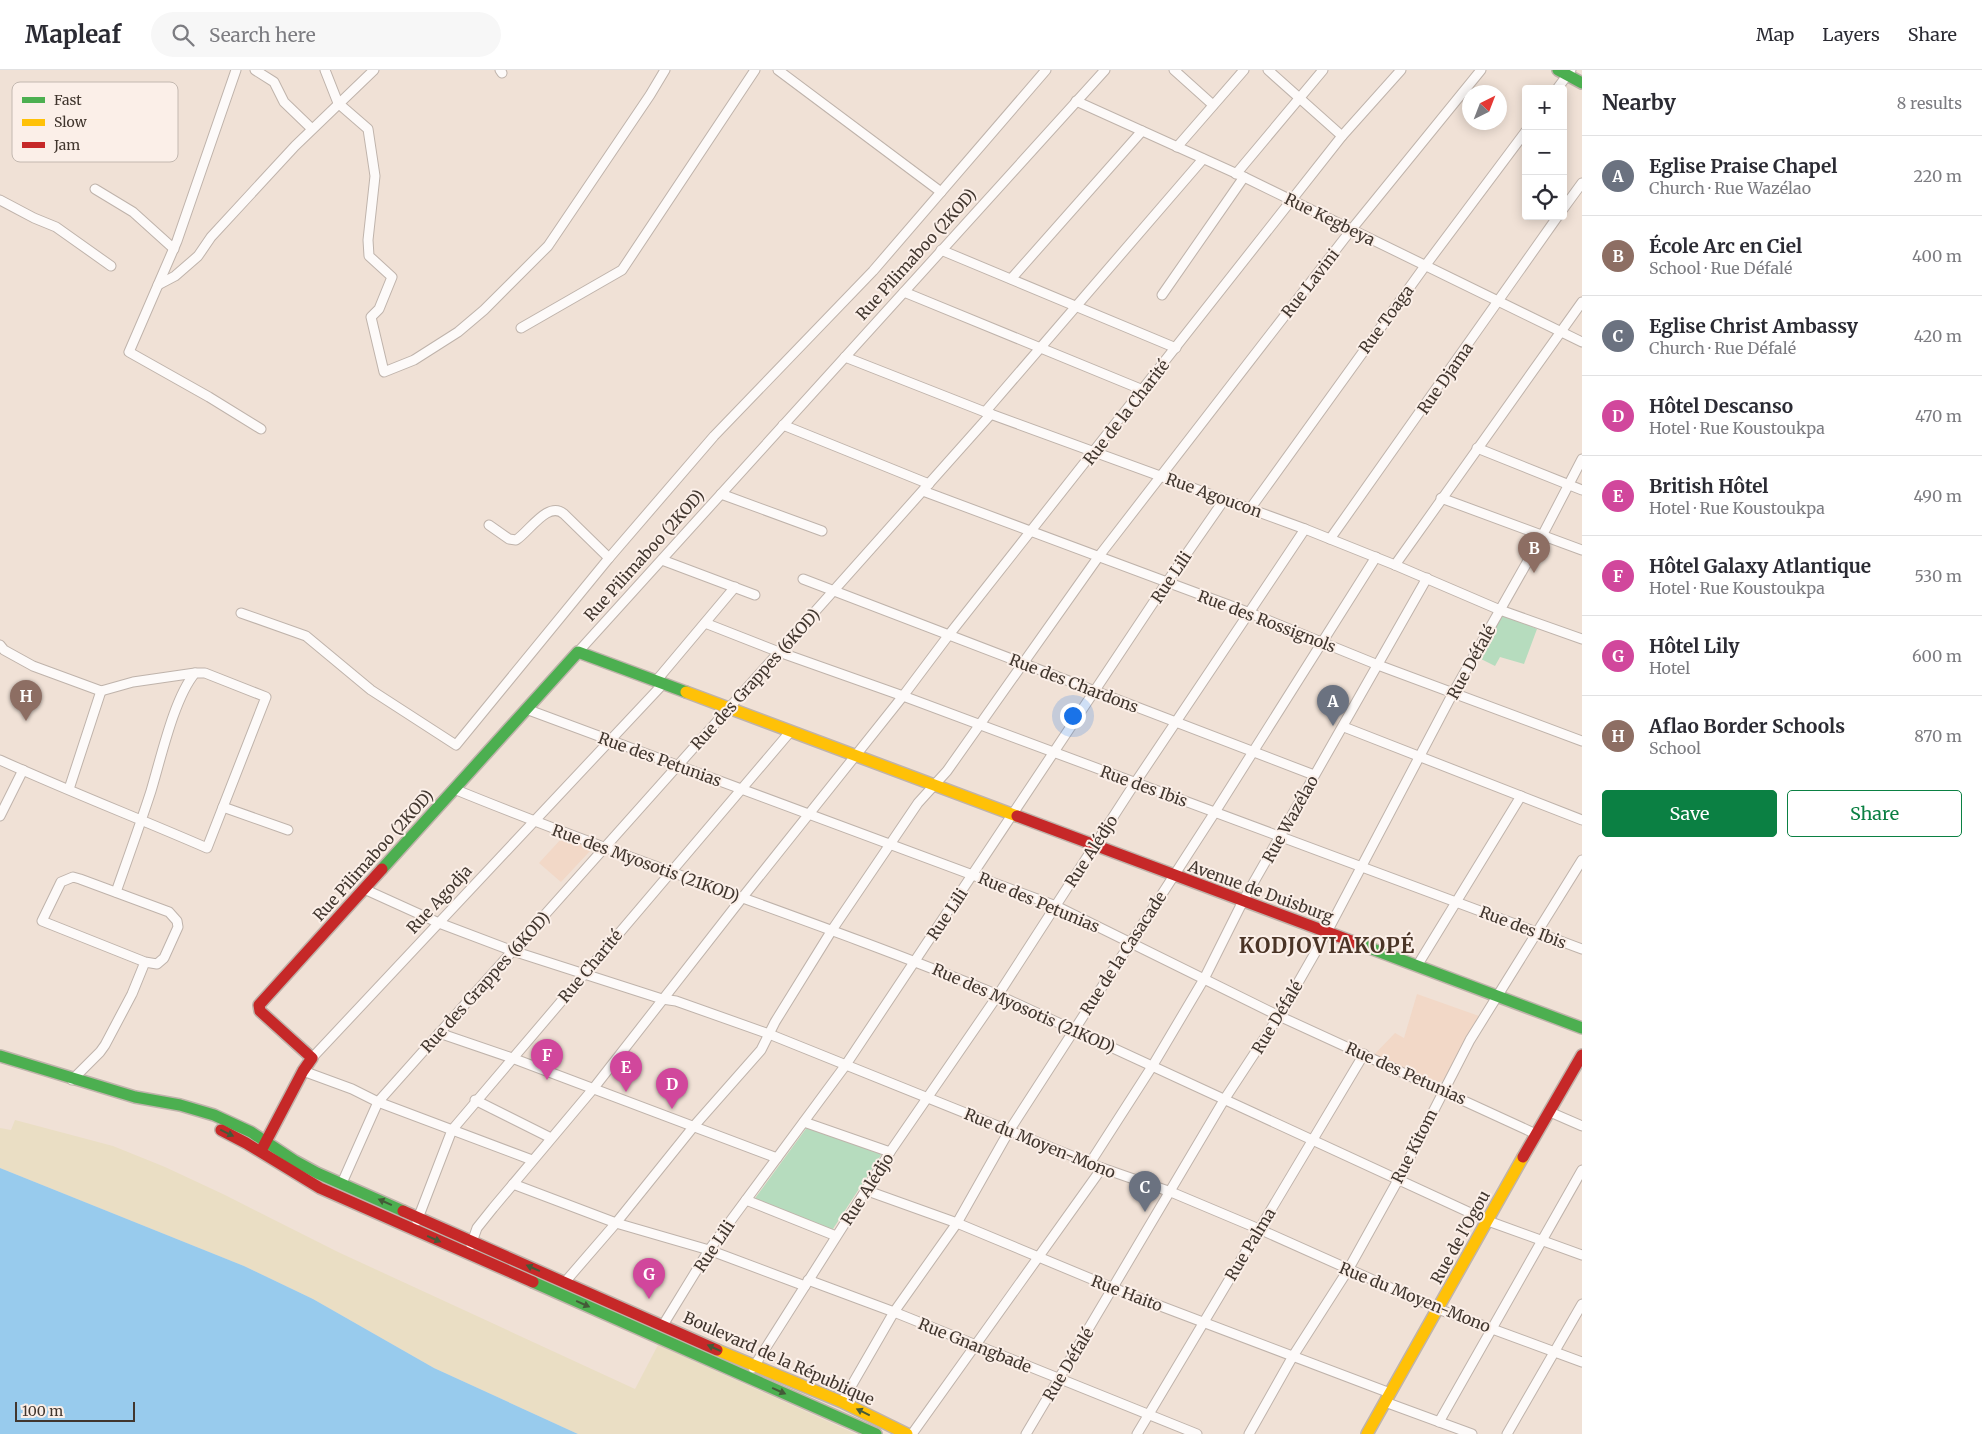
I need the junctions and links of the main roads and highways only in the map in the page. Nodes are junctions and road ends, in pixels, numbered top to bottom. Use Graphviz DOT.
graph roads {
  1 [pos="1565,72"];
  2 [pos="1582,83"];
  3 [pos="578,652"];
  4 [pos="1582,1028"];
  5 [pos="1582,1055"];
  6 [pos="0,1056"];
  7 [pos="312,1058"];
  8 [pos="0,1062"];
  9 [pos="71,1082"];
  10 [pos="263,1147"];
  11 [pos="876,1434"];
  12 [pos="907,1434"];
  13 [pos="1367,1434"];
  1 -- 2 [label="main road"];
  3 -- 4 [label="main road, Avenue de Duisburg"];
  3 -- 7 [label="main road, Rue Pilimaboo (2KOD)"];
  5 -- 13 [label="main road, Rue de l'Ogou"];
  6 -- 9 [label="main road"];
  7 -- 10 [label="main road, Rue Agodja"];
  8 -- 9 [label="main road"];
  9 -- 10 [label="main road, Boulevard de la République"];
  10 -- 11 [label="main road, Boulevard de la République, one-way"];
  12 -- 10 [label="main road, Boulevard de la République, one-way"];
}
